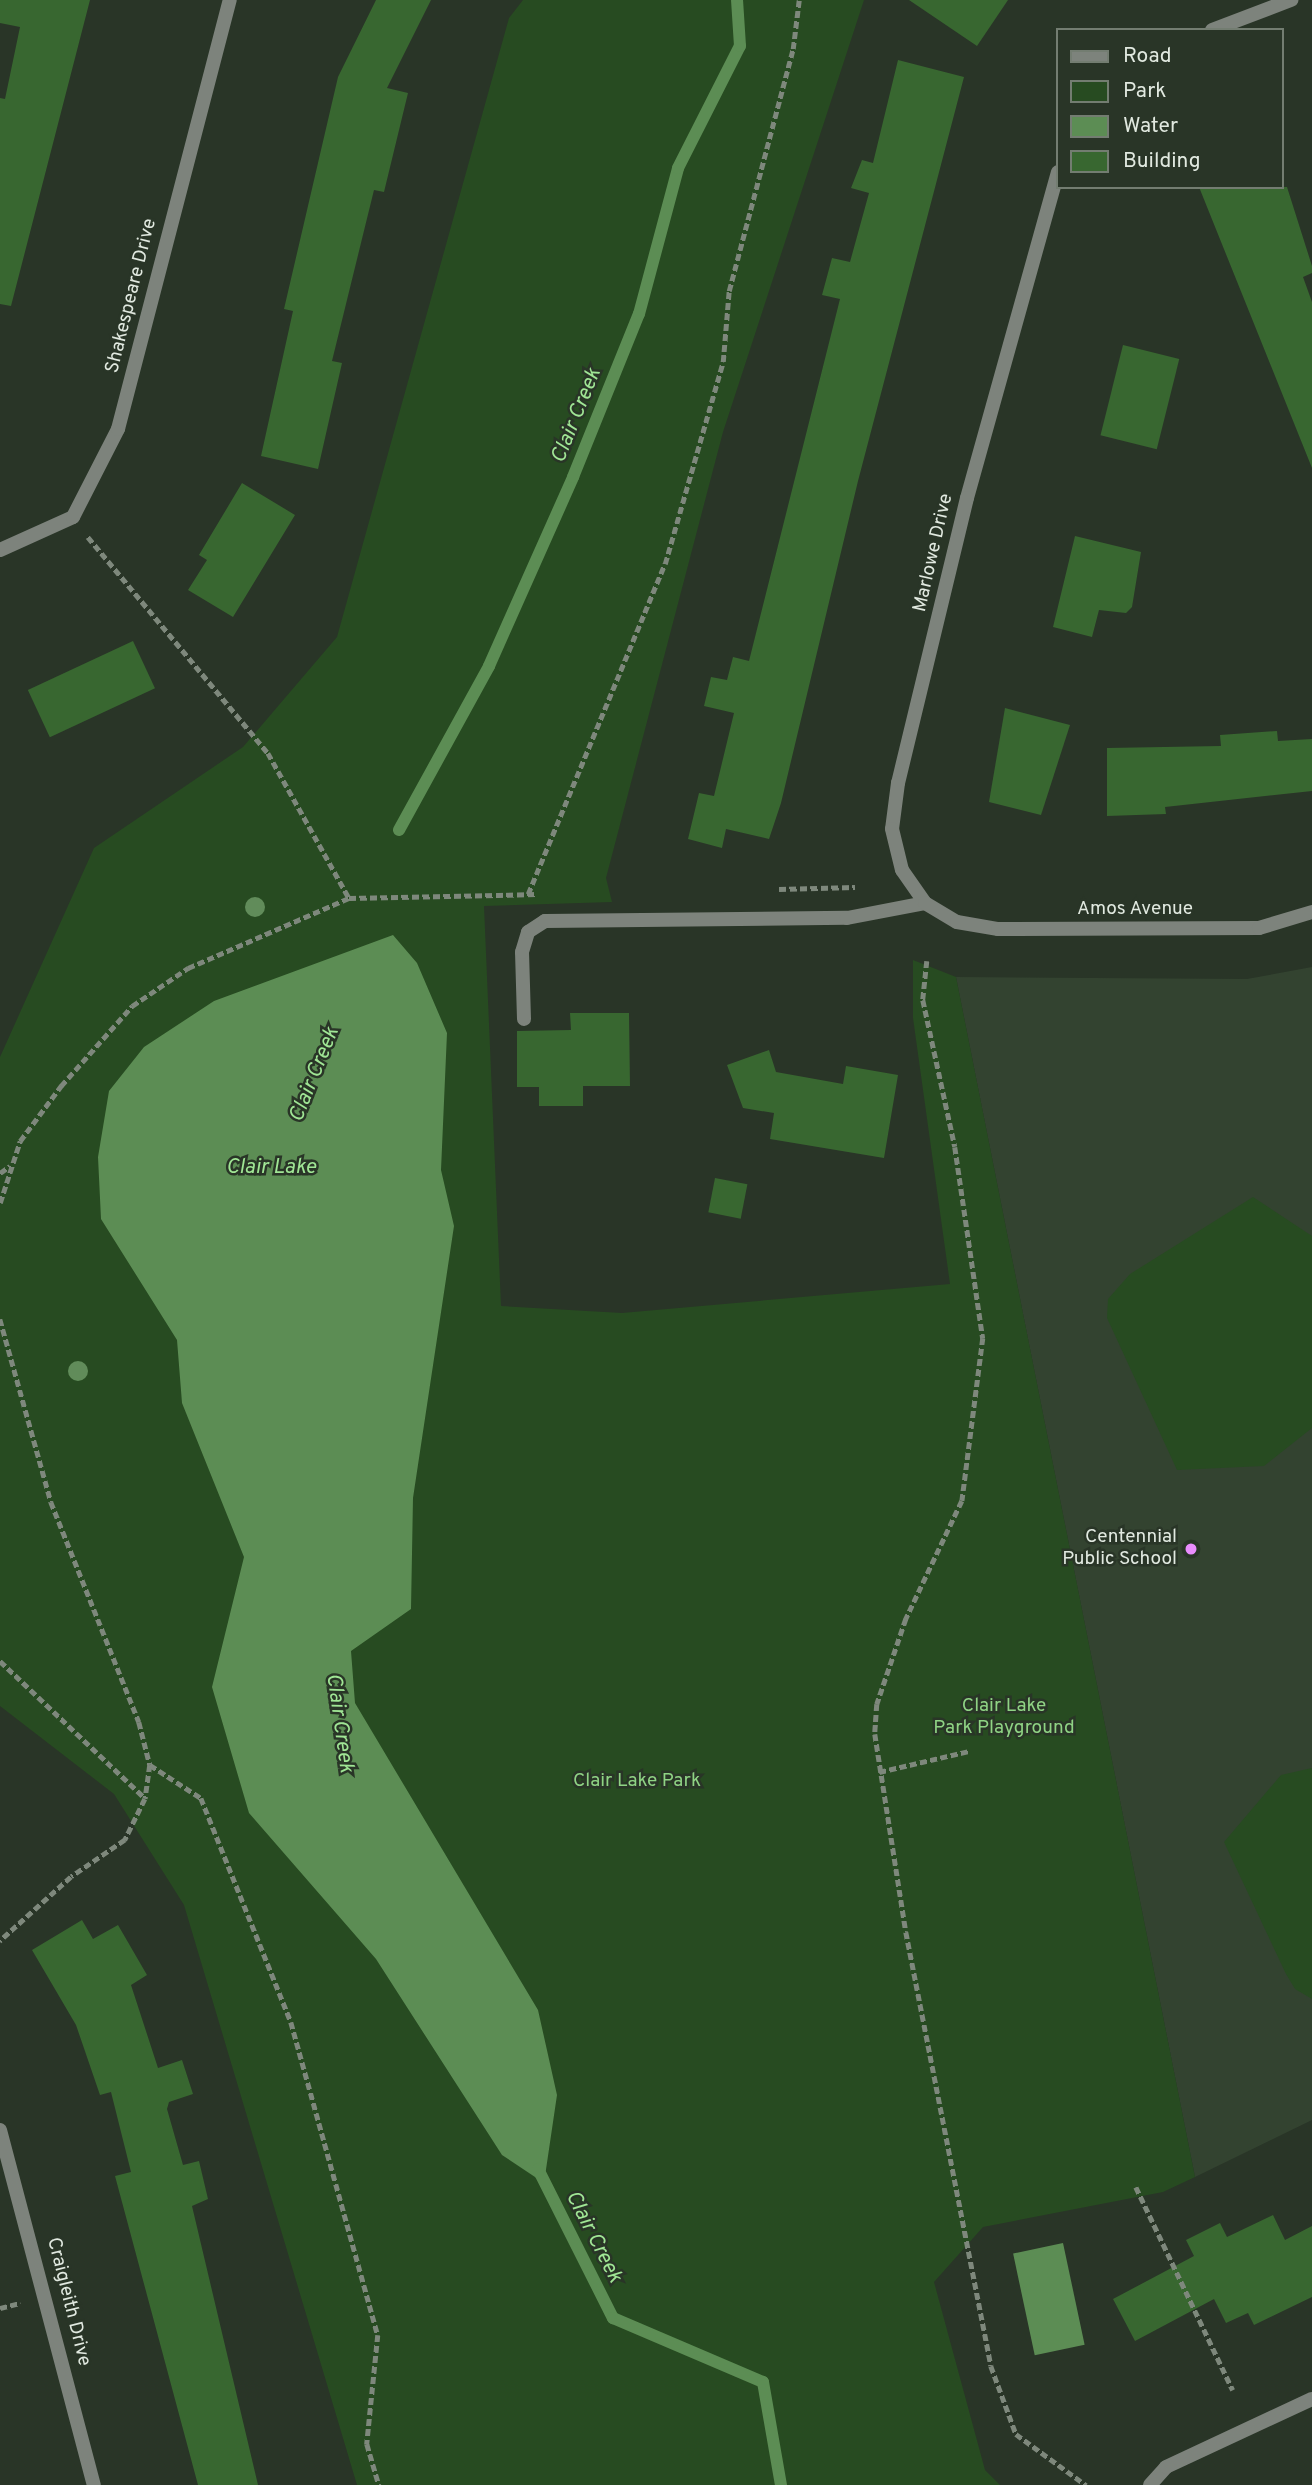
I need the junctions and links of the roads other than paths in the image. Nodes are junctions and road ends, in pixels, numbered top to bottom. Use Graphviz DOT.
graph roads {
  1 [pos="230,0"];
  2 [pos="1291,0"];
  3 [pos="1217,28"];
  4 [pos="1056,179"];
  5 [pos="0,550"];
  6 [pos="925,903"];
  7 [pos="1312,912"];
  8 [pos="957,922"];
  9 [pos="524,1019"];
  10 [pos="0,2130"];
  11 [pos="1312,2399"];
  12 [pos="94,2485"];
  13 [pos="1150,2485"];
  1 -- 5 [label="street, Shakespeare Drive"];
  2 -- 3 [label="street"];
  4 -- 6 [label="street, Marlowe Drive"];
  6 -- 8 [label="street, Marlowe Drive"];
  6 -- 9 [label="street"];
  7 -- 8 [label="street, Amos Avenue"];
  10 -- 12 [label="street, Craigleith Drive"];
  11 -- 13 [label="street"];
}
